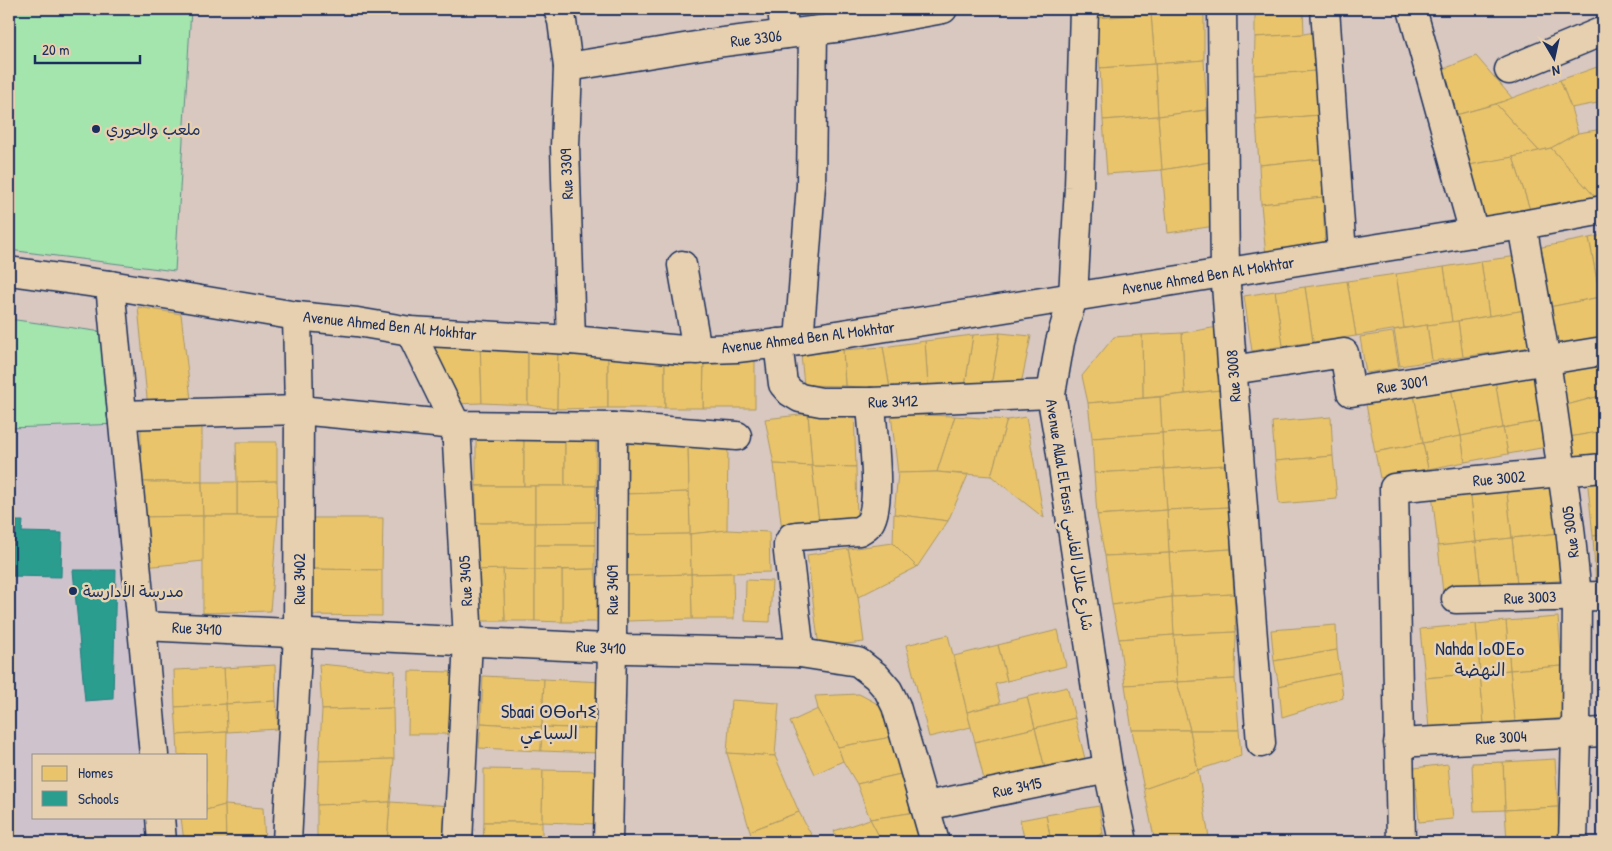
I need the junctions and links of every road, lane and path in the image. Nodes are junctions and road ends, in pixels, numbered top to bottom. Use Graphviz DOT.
graph roads {
  1 [pos="558,9"];
  2 [pos="943,9"];
  3 [pos="1084,9"];
  4 [pos="1222,9"];
  5 [pos="1325,9"];
  6 [pos="1412,9"];
  7 [pos="842,18"];
  8 [pos="784,22"];
  9 [pos="814,31"];
  10 [pos="1603,31"];
  11 [pos="568,67"];
  12 [pos="1509,70"];
  13 [pos="1603,210"];
  14 [pos="1522,225"];
  15 [pos="1474,233"];
  16 [pos="1342,254"];
  17 [pos="682,265"];
  18 [pos="9,271"];
  19 [pos="1225,272"];
  20 [pos="110,285"];
  21 [pos="1073,297"];
  22 [pos="297,316"];
  23 [pos="410,331"];
  24 [pos="572,340"];
  25 [pos="789,342"];
  26 [pos="697,350"];
  27 [pos="1603,351"];
  28 [pos="1546,361"];
  29 [pos="1232,370"];
  30 [pos="1051,394"];
  31 [pos="871,402"];
  32 [pos="299,410"];
  33 [pos="122,414"];
  34 [pos="456,425"];
  35 [pos="613,427"];
  36 [pos="737,436"];
  37 [pos="1603,468"];
  38 [pos="1562,472"];
  39 [pos="1590,596"];
  40 [pos="1456,600"];
  41 [pos="143,626"];
  42 [pos="298,634"];
  43 [pos="468,640"];
  44 [pos="612,648"];
  45 [pos="800,653"];
  46 [pos="1603,732"];
  47 [pos="1576,733"];
  48 [pos="1261,743"];
  49 [pos="1398,743"];
  50 [pos="154,754"];
  51 [pos="1108,769"];
  52 [pos="926,806"];
  53 [pos="160,818"];
  54 [pos="162,842"];
  55 [pos="287,842"];
  56 [pos="458,842"];
  57 [pos="608,842"];
  58 [pos="935,842"];
  59 [pos="1123,842"];
  60 [pos="1400,842"];
  61 [pos="1573,842"];
  1 -- 11 [label="street, Rue 3309"];
  2 -- 7 [label="street, Rue 3306"];
  3 -- 21 [label="street, Avenue Allal El Fassi شارع علال الفاسي"];
  4 -- 19 [label="street, Rue 3008"];
  5 -- 16 [label="street"];
  6 -- 15 [label="street"];
  7 -- 9 [label="street, Rue 3306"];
  8 -- 9 [label="street, Rue 3306"];
  8 -- 11 [label="street, Rue 3306"];
  9 -- 25 [label="street, Rue 3412"];
  10 -- 12 [label="street"];
  11 -- 24 [label="street, Rue 3309"];
  13 -- 14 [label="street, Avenue Ahmed Ben Al Mokhtar"];
  14 -- 15 [label="street, Avenue Ahmed Ben Al Mokhtar"];
  14 -- 28 [label="street, Rue 3005"];
  15 -- 16 [label="street, Avenue Ahmed Ben Al Mokhtar"];
  16 -- 19 [label="street, Avenue Ahmed Ben Al Mokhtar"];
  17 -- 26 [label="street"];
  18 -- 20 [label="street, Avenue Ahmed Ben Al Mokhtar"];
  19 -- 21 [label="street, Avenue Ahmed Ben Al Mokhtar"];
  19 -- 29 [label="street, Rue 3008"];
  20 -- 22 [label="street, Avenue Ahmed Ben Al Mokhtar"];
  20 -- 33 [label="street"];
  21 -- 25 [label="street, Avenue Ahmed Ben Al Mokhtar"];
  21 -- 30 [label="street, Avenue Allal El Fassi شارع علال الفاسي"];
  22 -- 23 [label="street, Avenue Ahmed Ben Al Mokhtar"];
  22 -- 32 [label="street, Rue 3402"];
  23 -- 24 [label="street, Avenue Ahmed Ben Al Mokhtar"];
  23 -- 34 [label="street, Rue 3405"];
  24 -- 26 [label="street, Avenue Ahmed Ben Al Mokhtar"];
  25 -- 26 [label="street, Avenue Ahmed Ben Al Mokhtar"];
  25 -- 31 [label="street, Rue 3412"];
  27 -- 28 [label="street, Rue 3001"];
  28 -- 29 [label="street, Rue 3001"];
  28 -- 38 [label="street, Rue 3005"];
  29 -- 48 [label="street, Rue 3008"];
  30 -- 31 [label="street, Rue 3412"];
  30 -- 51 [label="street, Avenue Allal El Fassi شارع علال الفاسي"];
  31 -- 45 [label="street"];
  32 -- 33 [label="street"];
  32 -- 34 [label="street"];
  32 -- 42 [label="street, Rue 3402"];
  33 -- 41 [label="street"];
  34 -- 35 [label="street"];
  34 -- 43 [label="street, Rue 3405"];
  35 -- 36 [label="street"];
  35 -- 44 [label="street, Rue 3409"];
  37 -- 38 [label="street, Rue 3002"];
  38 -- 39 [label="street, Rue 3005"];
  38 -- 49 [label="street, Rue 3002"];
  39 -- 40 [label="street, Rue 3003"];
  39 -- 47 [label="street, Rue 3005"];
  41 -- 42 [label="street, Rue 3410"];
  41 -- 50 [label="street"];
  42 -- 43 [label="street, Rue 3410"];
  42 -- 55 [label="street, Rue 3402"];
  43 -- 44 [label="street, Rue 3410"];
  43 -- 56 [label="street, Rue 3405"];
  44 -- 45 [label="street, Rue 3410"];
  44 -- 57 [label="street, Rue 3409"];
  45 -- 52 [label="street, Rue 3410"];
  46 -- 47 [label="street, Rue 3004"];
  47 -- 49 [label="street, Rue 3004"];
  47 -- 61 [label="street, Rue 3005"];
  49 -- 60 [label="street"];
  51 -- 52 [label="street, Rue 3415"];
  51 -- 59 [label="street, Avenue Allal El Fassi شارع علال الفاسي"];
  52 -- 58 [label="street, Rue 3410"];
  53 -- 54 [label="street"];
}
